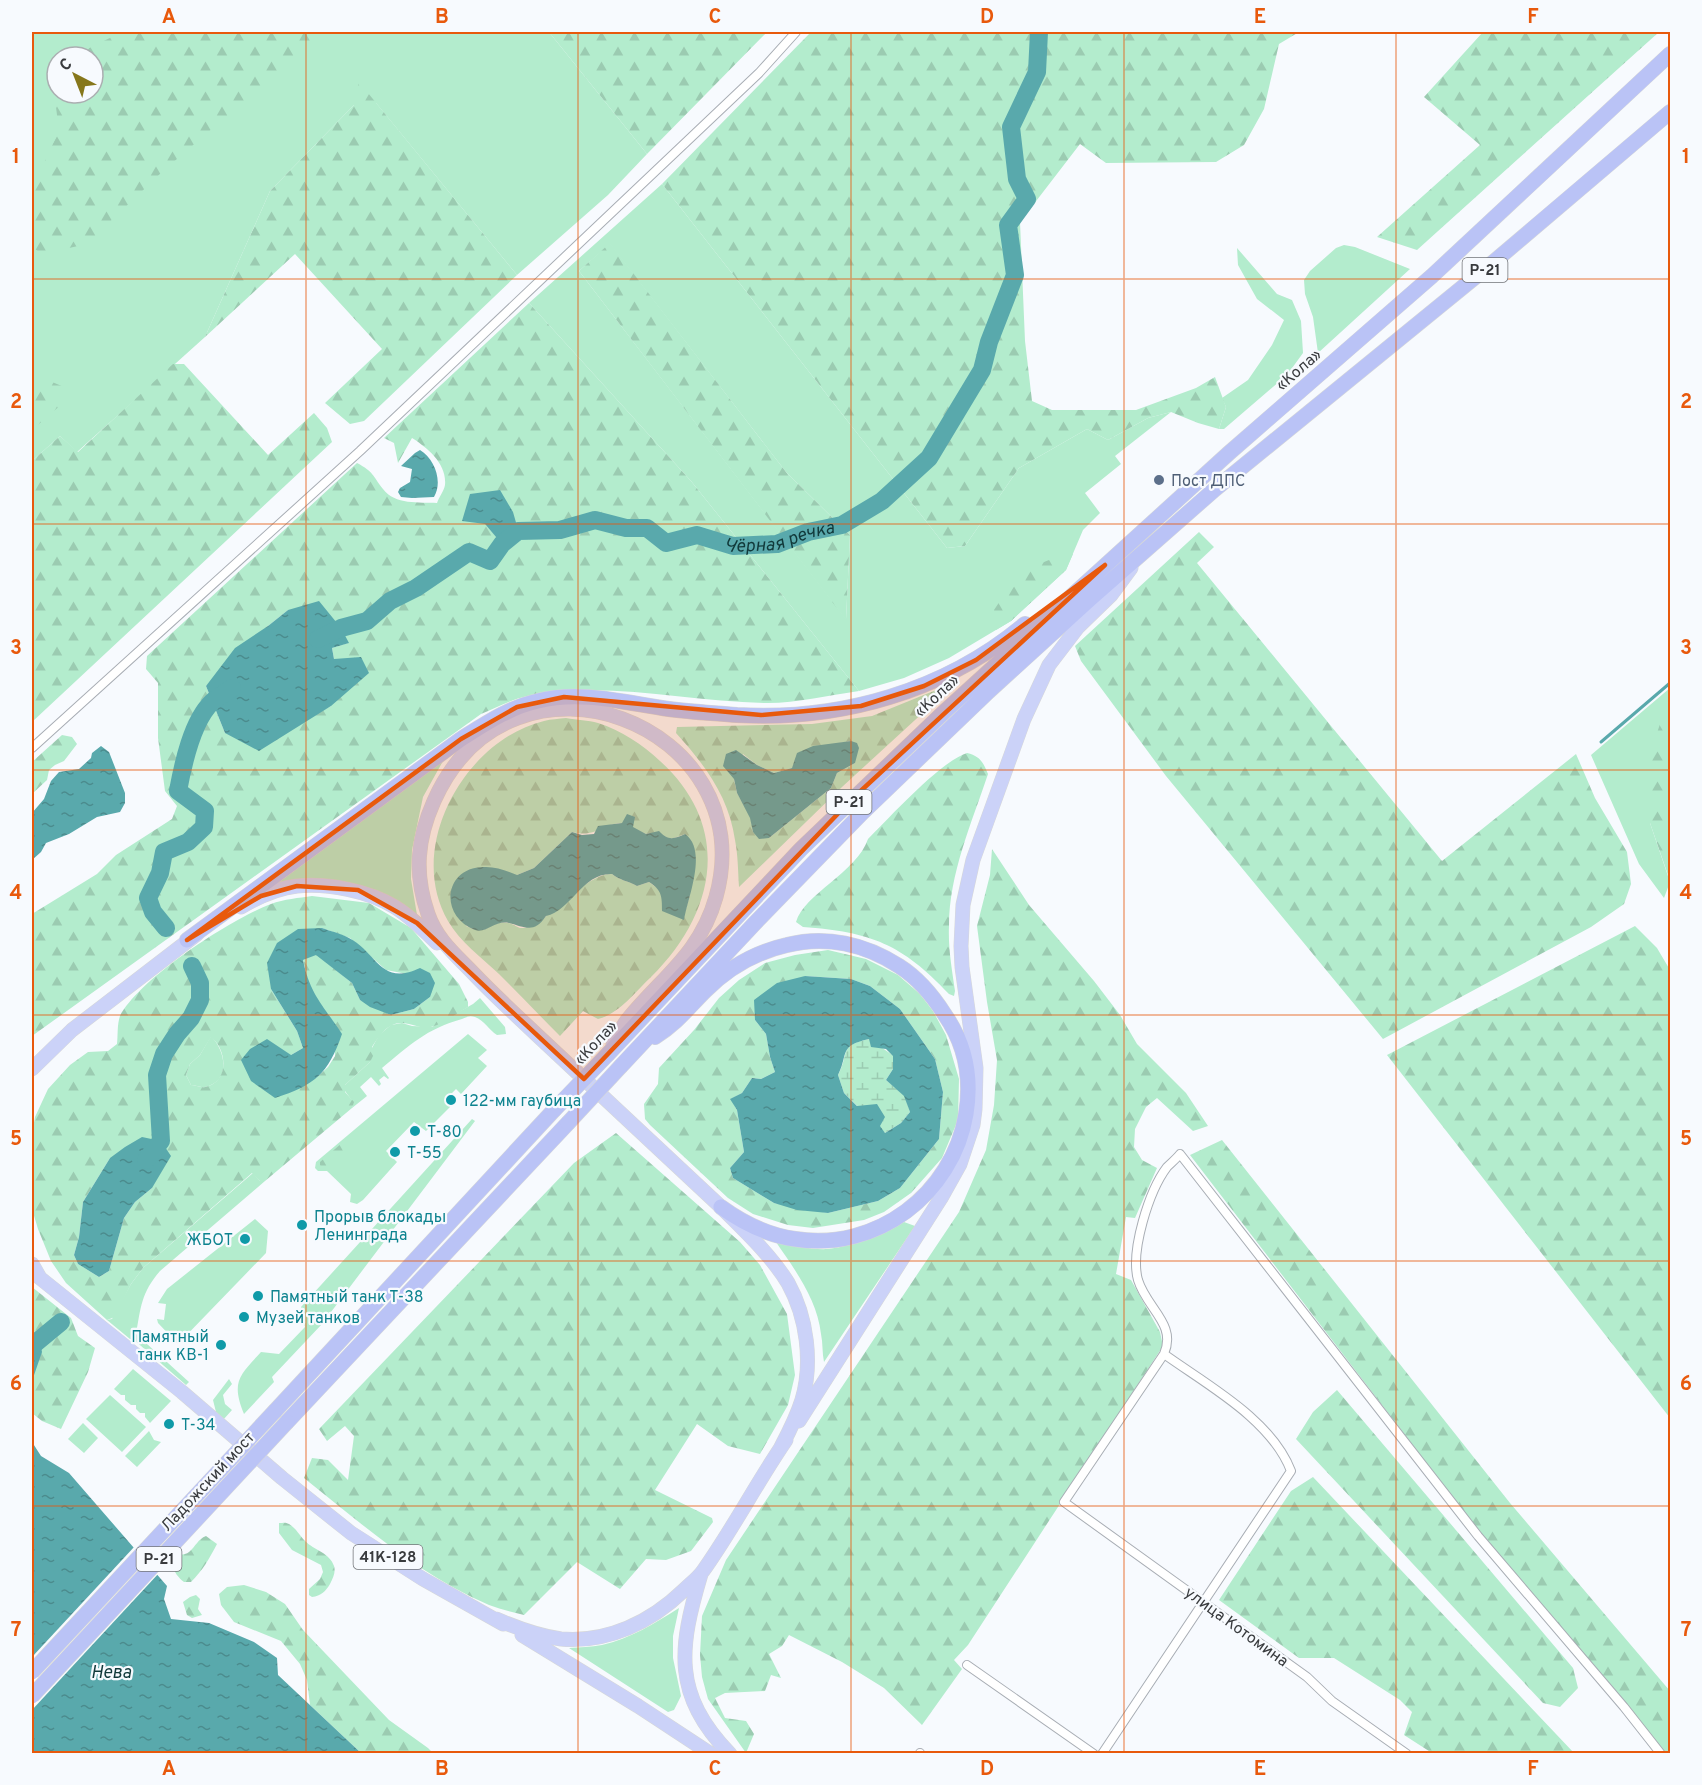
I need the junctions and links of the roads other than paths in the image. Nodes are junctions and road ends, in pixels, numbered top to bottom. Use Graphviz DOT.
graph roads {
  1 [pos="796,32"];
  2 [pos="1671,54"];
  3 [pos="1671,112"];
  4 [pos="1144,550"];
  5 [pos="1105,566"];
  6 [pos="32,748"];
  7 [pos="187,940"];
  8 [pos="495,995"];
  9 [pos="635,1050"];
  10 [pos="608,1054"];
  11 [pos="32,1069"];
  12 [pos="721,1207"];
  13 [pos="32,1264"];
  14 [pos="1164,1354"];
  15 [pos="275,1411"];
  16 [pos="286,1422"];
  17 [pos="782,1447"];
  18 [pos="702,1572"];
  19 [pos="1203,1601"];
  20 [pos="496,1619"];
  21 [pos="968,1665"];
  22 [pos="32,1672"];
  23 [pos="32,1696"];
  24 [pos="711,1754"];
  25 [pos="729,1754"];
  26 [pos="1094,1754"];
  27 [pos="1102,1754"];
  28 [pos="1407,1754"];
  29 [pos="1661,1754"];
  1 -- 6 [label="street"];
  2 -- 5 [label="highway, «Кола» / Р-21"];
  3 -- 4 [label="highway, «Кола» / Р-21"];
  4 -- 9 [label="highway, «Кола» / Р-21"];
  4 -- 17 [label="main road"];
  5 -- 7 [label="highway"];
  5 -- 10 [label="highway, «Кола» / Р-21"];
  7 -- 8 [label="main road"];
  7 -- 11 [label="main road"];
  8 -- 10 [label="main road"];
  8 -- 12 [label="main road"];
  9 -- 12 [label="highway"];
  9 -- 16 [label="highway, «Кола» / Р-21, bridge"];
  10 -- 15 [label="highway, «Кола» / Р-21, bridge"];
  12 -- 17 [label="main road"];
  13 -- 20 [label="main road, 41К-128"];
  14 -- 19 [label="street"];
  14 -- 19 [label="street, улица Котомина"];
  14 -- 29 [label="street"];
  15 -- 22 [label="highway, Ладожский мост / Р-21, bridge"];
  16 -- 23 [label="highway, Ладожский мост / Р-21, bridge"];
  17 -- 18 [label="main road"];
  18 -- 20 [label="main road"];
  18 -- 25 [label="main road"];
  19 -- 27 [label="street"];
  19 -- 28 [label="street, улица Котомина"];
  20 -- 24 [label="main road"];
  21 -- 26 [label="street"];
}
